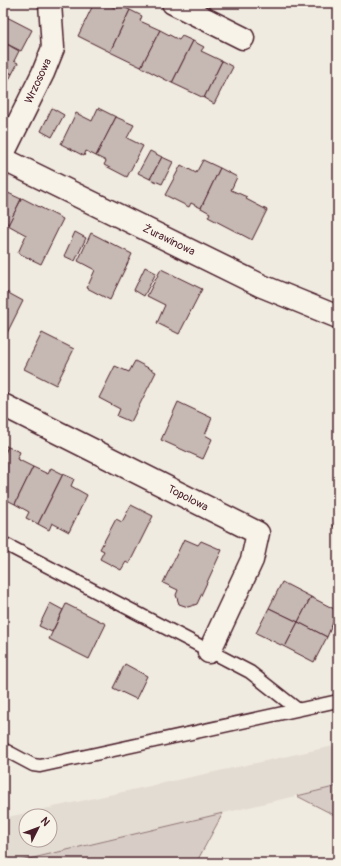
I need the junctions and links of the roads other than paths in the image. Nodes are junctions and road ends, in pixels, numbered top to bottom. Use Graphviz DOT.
graph roads {
  1 [pos="50,3"];
  2 [pos="173,3"];
  3 [pos="243,38"];
  4 [pos="3,154"];
  5 [pos="3,159"];
  6 [pos="338,317"];
  7 [pos="3,405"];
  8 [pos="3,543"];
  9 [pos="209,652"];
  10 [pos="338,701"];
  11 [pos="297,709"];
  12 [pos="3,749"];
  1 -- 4 [label="street, Wrzosowa"];
  2 -- 3 [label="street"];
  5 -- 6 [label="street, Żurawinowa"];
  7 -- 9 [label="street, Topolowa"];
  8 -- 9 [label="lane"];
  9 -- 11 [label="lane"];
  10 -- 11 [label="lane"];
  11 -- 12 [label="lane"];
}
